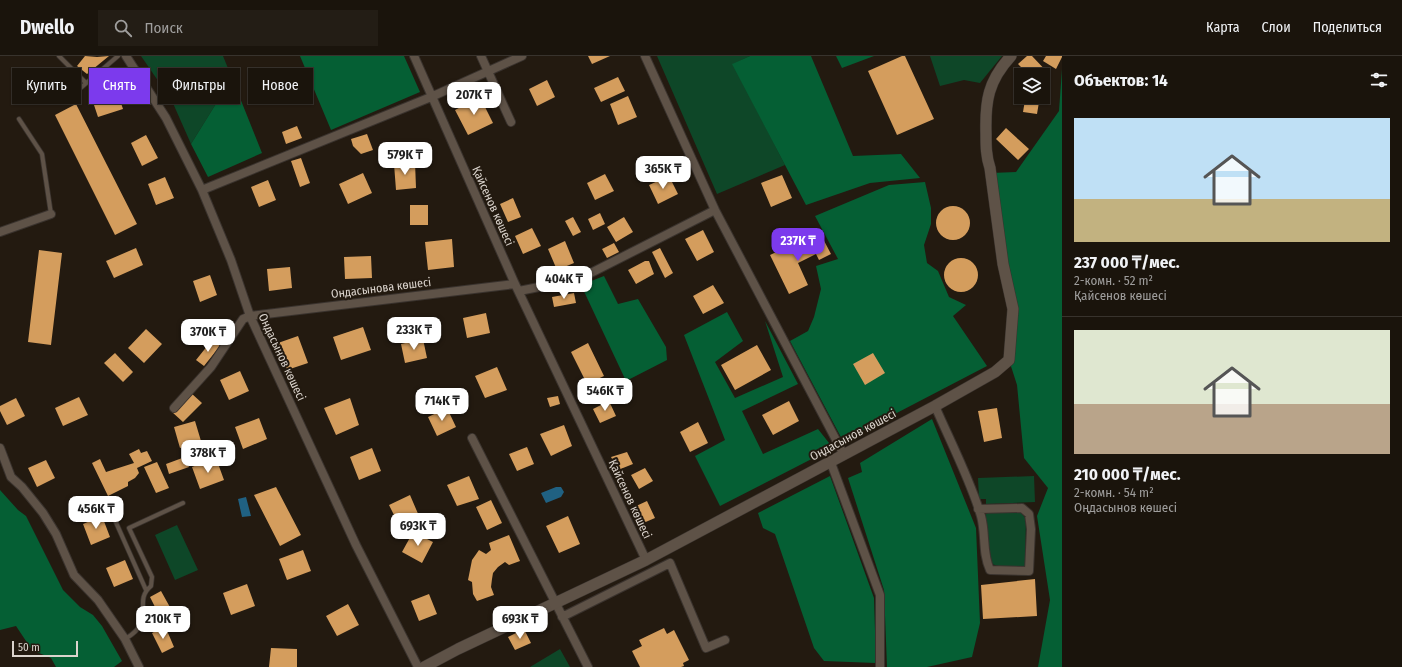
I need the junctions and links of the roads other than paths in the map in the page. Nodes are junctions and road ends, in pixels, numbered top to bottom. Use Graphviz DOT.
graph roads {
  1 [pos="59,56"];
  2 [pos="118,56"];
  3 [pos="126,56"];
  4 [pos="414,56"];
  5 [pos="481,56"];
  6 [pos="522,56"];
  7 [pos="645,56"];
  8 [pos="1011,56"];
  9 [pos="488,72"];
  10 [pos="86,83"];
  11 [pos="81,87"];
  12 [pos="431,97"];
  13 [pos="19,119"];
  14 [pos="511,122"];
  15 [pos="202,190"];
  16 [pos="715,210"];
  17 [pos="51,214"];
  18 [pos="0,232"];
  19 [pos="517,287"];
  20 [pos="250,316"];
  21 [pos="935,406"];
  22 [pos="174,408"];
  23 [pos="472,438"];
  24 [pos="0,448"];
  25 [pos="844,455"];
  26 [pos="831,463"];
  27 [pos="183,503"];
  28 [pos="110,509"];
  29 [pos="978,509"];
  30 [pos="646,560"];
  31 [pos="146,590"];
  32 [pos="555,604"];
  33 [pos="562,617"];
  34 [pos="125,639"];
  35 [pos="725,640"];
  36 [pos="139,667"];
  37 [pos="418,667"];
  38 [pos="424,667"];
  39 [pos="588,667"];
  40 [pos="880,667"];
  1 -- 10 [label="lane"];
  2 -- 10 [label="lane"];
  3 -- 15 [label="street, Ондасынов көшесі"];
  4 -- 12 [label="street, Қайсенов көшесі"];
  5 -- 9 [label="street"];
  6 -- 9 [label="street"];
  7 -- 16 [label="street"];
  8 -- 21 [label="street, Оңдасынов көшесі"];
  9 -- 12 [label="street"];
  9 -- 14 [label="street"];
  10 -- 11 [label="lane"];
  12 -- 15 [label="street"];
  12 -- 19 [label="street, Қайсенов көшесі"];
  13 -- 17 [label="lane"];
  15 -- 20 [label="street, Ондасынов көшесі"];
  16 -- 19 [label="street, Ондасынова көшесі"];
  16 -- 25 [label="street"];
  17 -- 18 [label="street"];
  19 -- 20 [label="street, Ондасынова көшесі"];
  19 -- 30 [label="street, Қайсенов көшесі"];
  20 -- 22 [label="street"];
  20 -- 37 [label="street, Ондасынов көшесі"];
  21 -- 25 [label="street, Оңдасынов көшесі"];
  21 -- 29 [label="street"];
  23 -- 32 [label="street"];
  24 -- 34 [label="street"];
  25 -- 26 [label="street, Оңдасынов көшесі"];
  26 -- 30 [label="street, Оңдасынов көшесі"];
  26 -- 40 [label="street"];
  27 -- 31 [label="lane"];
  28 -- 31 [label="lane"];
  29 -- 29 [label="street"];
  30 -- 32 [label="street, Оңдасынов көшесі"];
  31 -- 34 [label="lane"];
  32 -- 33 [label="street"];
  32 -- 38 [label="street, Оңдасынов көшесі"];
  33 -- 35 [label="street"];
  33 -- 39 [label="street"];
  34 -- 36 [label="street"];
}
